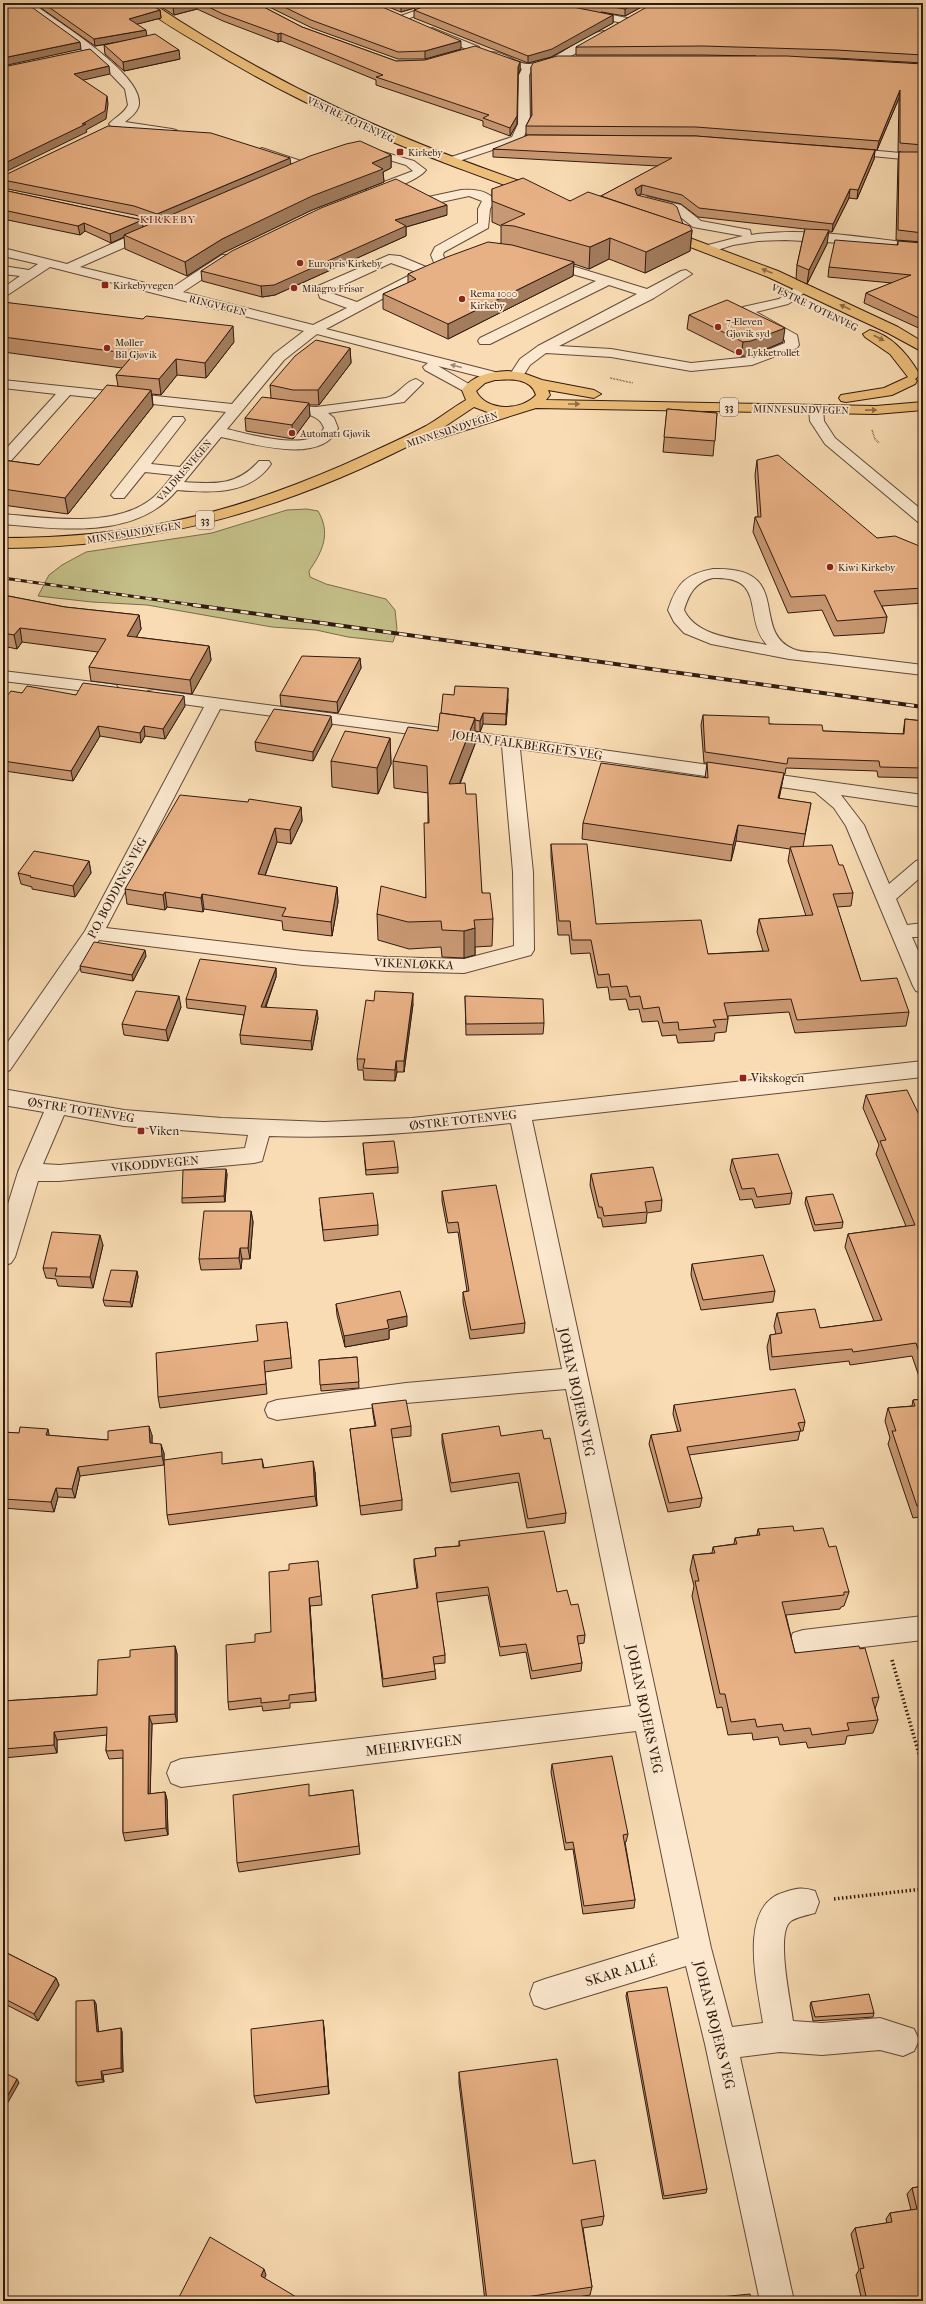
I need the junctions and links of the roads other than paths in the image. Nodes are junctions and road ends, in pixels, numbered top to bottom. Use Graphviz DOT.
graph roads {
  1 [pos="24,3"];
  2 [pos="145,3"];
  3 [pos="447,3"];
  4 [pos="577,11"];
  5 [pos="640,14"];
  6 [pos="627,21"];
  7 [pos="110,48"];
  8 [pos="475,49"];
  9 [pos="95,51"];
  10 [pos="457,54"];
  11 [pos="80,55"];
  12 [pos="556,60"];
  13 [pos="580,60"];
  14 [pos="528,68"];
  15 [pos="115,124"];
  16 [pos="101,131"];
  17 [pos="181,132"];
  18 [pos="516,139"];
  19 [pos="564,139"];
  20 [pos="254,148"];
  21 [pos="833,150"];
  22 [pos="380,154"];
  23 [pos="923,158"];
  24 [pos="321,161"];
  25 [pos="449,161"];
  26 [pos="306,166"];
  27 [pos="292,172"];
  28 [pos="547,194"];
  29 [pos="361,196"];
  30 [pos="641,199"];
  31 [pos="432,200"];
  32 [pos="141,221"];
  33 [pos="654,229"];
  34 [pos="756,236"];
  35 [pos="923,248"];
  36 [pos="708,249"];
  37 [pos="3,252"];
  38 [pos="235,254"];
  39 [pos="535,259"];
  40 [pos="455,260"];
  41 [pos="48,263"];
  42 [pos="442,265"];
  43 [pos="69,268"];
  44 [pos="3,270"];
  45 [pos="426,272"];
  46 [pos="31,274"];
  47 [pos="686,274"];
  48 [pos="608,280"];
  49 [pos="802,287"];
  50 [pos="779,291"];
  51 [pos="3,294"];
  52 [pos="172,294"];
  53 [pos="650,295"];
  54 [pos="794,298"];
  55 [pos="357,307"];
  56 [pos="756,307"];
  57 [pos="530,318"];
  58 [pos="544,324"];
  59 [pos="557,329"];
  60 [pos="314,330"];
  61 [pos="571,335"];
  62 [pos="485,341"];
  63 [pos="923,348"];
  64 [pos="543,349"];
  65 [pos="410,355"];
  66 [pos="494,376"];
  67 [pos="516,376"];
  68 [pos="915,376"];
  69 [pos="416,383"];
  70 [pos="3,384"];
  71 [pos="539,384"];
  72 [pos="66,391"];
  73 [pos="471,395"];
  74 [pos="923,397"];
  75 [pos="534,404"];
  76 [pos="239,405"];
  77 [pos="923,406"];
  78 [pos="816,409"];
  79 [pos="508,410"];
  80 [pos="316,411"];
  81 [pos="178,420"];
  82 [pos="218,432"];
  83 [pos="395,448"];
  84 [pos="3,461"];
  85 [pos="264,464"];
  86 [pos="141,467"];
  87 [pos="183,472"];
  88 [pos="173,485"];
  89 [pos="119,495"];
  90 [pos="3,519"];
  91 [pos="923,519"];
  92 [pos="3,543"];
  93 [pos="789,654"];
  94 [pos="923,670"];
  95 [pos="5,678"];
  96 [pos="215,702"];
  97 [pos="510,742"];
  98 [pos="820,787"];
  99 [pos="923,802"];
  100 [pos="923,865"];
  101 [pos="886,897"];
  102 [pos="923,930"];
  103 [pos="94,932"];
  104 [pos="900,932"];
  105 [pos="923,986"];
  106 [pos="3,1065"];
  107 [pos="923,1069"];
  108 [pos="3,1097"];
  109 [pos="57,1108"];
  110 [pos="520,1115"];
  111 [pos="260,1129"];
  112 [pos="29,1172"];
  113 [pos="3,1257"];
  114 [pos="574,1378"];
  115 [pos="277,1410"];
  116 [pos="923,1628"];
  117 [pos="802,1642"];
  118 [pos="647,1717"];
  119 [pos="181,1773"];
  120 [pos="804,1902"];
  121 [pos="696,1948"];
  122 [pos="545,1994"];
  123 [pos="780,2036"];
  124 [pos="903,2040"];
  125 [pos="721,2044"];
  126 [pos="777,2301"];
  1 -- 9 [label="street"];
  2 -- 25 [label="main road, VESTRE TOTENVEG"];
  3 -- 8 [label="street"];
  4 -- 6 [label="street"];
  5 -- 6 [label="street"];
  6 -- 12 [label="street"];
  7 -- 9 [label="street"];
  8 -- 10 [label="street"];
  8 -- 14 [label="street"];
  9 -- 11 [label="street"];
  9 -- 15 [label="street"];
  12 -- 13 [label="street"];
  12 -- 14 [label="street"];
  14 -- 18 [label="street"];
  15 -- 16 [label="street"];
  15 -- 17 [label="street"];
  18 -- 19 [label="street"];
  18 -- 25 [label="street"];
  20 -- 26 [label="street"];
  21 -- 23 [label="street"];
  22 -- 29 [label="street"];
  24 -- 26 [label="street"];
  25 -- 28 [label="main road, VESTRE TOTENVEG"];
  26 -- 27 [label="street"];
  30 -- 34 [label="street"];
  31 -- 42 [label="street"];
  32 -- 43 [label="street"];
  33 -- 36 [label="main road, VESTRE TOTENVEG"];
  34 -- 35 [label="street"];
  34 -- 36 [label="street"];
  49 -- 36 [label="main road, VESTRE TOTENVEG, one-way"];
  36 -- 50 [label="main road, VESTRE TOTENVEG"];
  37 -- 41 [label="street, RINGVEGEN"];
  38 -- 52 [label="street"];
  39 -- 48 [label="street"];
  40 -- 42 [label="street, VALDRESVEGEN"];
  41 -- 43 [label="street, RINGVEGEN"];
  41 -- 46 [label="street"];
  42 -- 45 [label="street, VALDRESVEGEN"];
  43 -- 52 [label="street, RINGVEGEN"];
  44 -- 46 [label="street"];
  45 -- 55 [label="street, VALDRESVEGEN"];
  45 -- 55 [label="street"];
  46 -- 51 [label="street"];
  47 -- 53 [label="street"];
  48 -- 53 [label="street"];
  48 -- 57 [label="street"];
  49 -- 50 [label="street"];
  49 -- 54 [label="street"];
  63 -- 49 [label="main road, VESTRE TOTENVEG, one-way"];
  50 -- 54 [label="main road, VESTRE TOTENVEG"];
  50 -- 56 [label="street"];
  52 -- 60 [label="street, RINGVEGEN"];
  53 -- 61 [label="street"];
  54 -- 56 [label="street"];
  54 -- 68 [label="main road, VESTRE TOTENVEG, one-way"];
  55 -- 60 [label="street, VALDRESVEGEN"];
  56 -- 64 [label="street"];
  57 -- 58 [label="street"];
  57 -- 62 [label="street"];
  59 -- 61 [label="street"];
  60 -- 65 [label="street, RINGVEGEN"];
  60 -- 76 [label="street, VALDRESVEGEN"];
  61 -- 64 [label="street"];
  64 -- 67 [label="street"];
  66 -- 65 [label="street, RINGVEGEN, one-way"];
  65 -- 73 [label="street, RINGVEGEN"];
  66 -- 67 [label="main road, MINNESUNDVEGEN / 33"];
  66 -- 73 [label="main road, MINNESUNDVEGEN / 33"];
  67 -- 71 [label="main road, MINNESUNDVEGEN / 33"];
  68 -- 71 [label="main road, MINNESUNDVEGEN / 33"];
  68 -- 74 [label="main road, VESTRE TOTENVEG"];
  69 -- 80 [label="street"];
  70 -- 72 [label="street"];
  71 -- 75 [label="main road"];
  72 -- 76 [label="street"];
  72 -- 84 [label="street"];
  73 -- 79 [label="main road, MINNESUNDVEGEN / 33"];
  73 -- 83 [label="main road, MINNESUNDVEGEN / 33"];
  75 -- 78 [label="main road, MINNESUNDVEGEN / 33, one-way"];
  75 -- 79 [label="main road, MINNESUNDVEGEN / 33"];
  76 -- 80 [label="street"];
  76 -- 82 [label="street, VALDRESVEGEN"];
  78 -- 77 [label="main road, MINNESUNDVEGEN / 33, one-way"];
  78 -- 91 [label="street"];
  79 -- 83 [label="main road, MINNESUNDVEGEN / 33"];
  80 -- 82 [label="street"];
  81 -- 86 [label="street"];
  82 -- 87 [label="street, VALDRESVEGEN"];
  83 -- 92 [label="main road, MINNESUNDVEGEN / 33"];
  85 -- 88 [label="street"];
  86 -- 87 [label="street"];
  86 -- 89 [label="street"];
  87 -- 88 [label="street, VALDRESVEGEN"];
  88 -- 90 [label="street, VALDRESVEGEN"];
  93 -- 93 [label="street"];
  93 -- 94 [label="street"];
  95 -- 96 [label="street, JOHAN FALKBERGETS VEG"];
  96 -- 97 [label="street, JOHAN FALKBERGETS VEG"];
  96 -- 103 [label="street, P.O. BODDINGS VEG"];
  97 -- 98 [label="street, JOHAN FALKBERGETS VEG"];
  97 -- 103 [label="street, VIKENLØKKA"];
  98 -- 99 [label="street, JOHAN FALKBERGETS VEG"];
  98 -- 101 [label="street"];
  100 -- 101 [label="street"];
  101 -- 104 [label="street"];
  102 -- 104 [label="street"];
  103 -- 106 [label="street, P.O. BODDINGS VEG"];
  104 -- 105 [label="street"];
  107 -- 110 [label="street, ØSTRE TOTENVEG"];
  108 -- 109 [label="street, ØSTRE TOTENVEG"];
  109 -- 111 [label="street, ØSTRE TOTENVEG"];
  109 -- 112 [label="street"];
  110 -- 111 [label="street, ØSTRE TOTENVEG"];
  110 -- 114 [label="street, JOHAN BOJERS VEG"];
  111 -- 112 [label="street, VIKODDVEGEN"];
  112 -- 113 [label="street"];
  114 -- 115 [label="street"];
  114 -- 118 [label="street, JOHAN BOJERS VEG"];
  116 -- 117 [label="street"];
  118 -- 119 [label="street, MEIERIVEGEN"];
  118 -- 121 [label="street, JOHAN BOJERS VEG"];
  120 -- 123 [label="street"];
  121 -- 122 [label="street, SKAR ALLÉ"];
  121 -- 125 [label="street, JOHAN BOJERS VEG"];
  123 -- 124 [label="street"];
  123 -- 125 [label="street"];
  125 -- 126 [label="street, JOHAN BOJERS VEG"];
}
